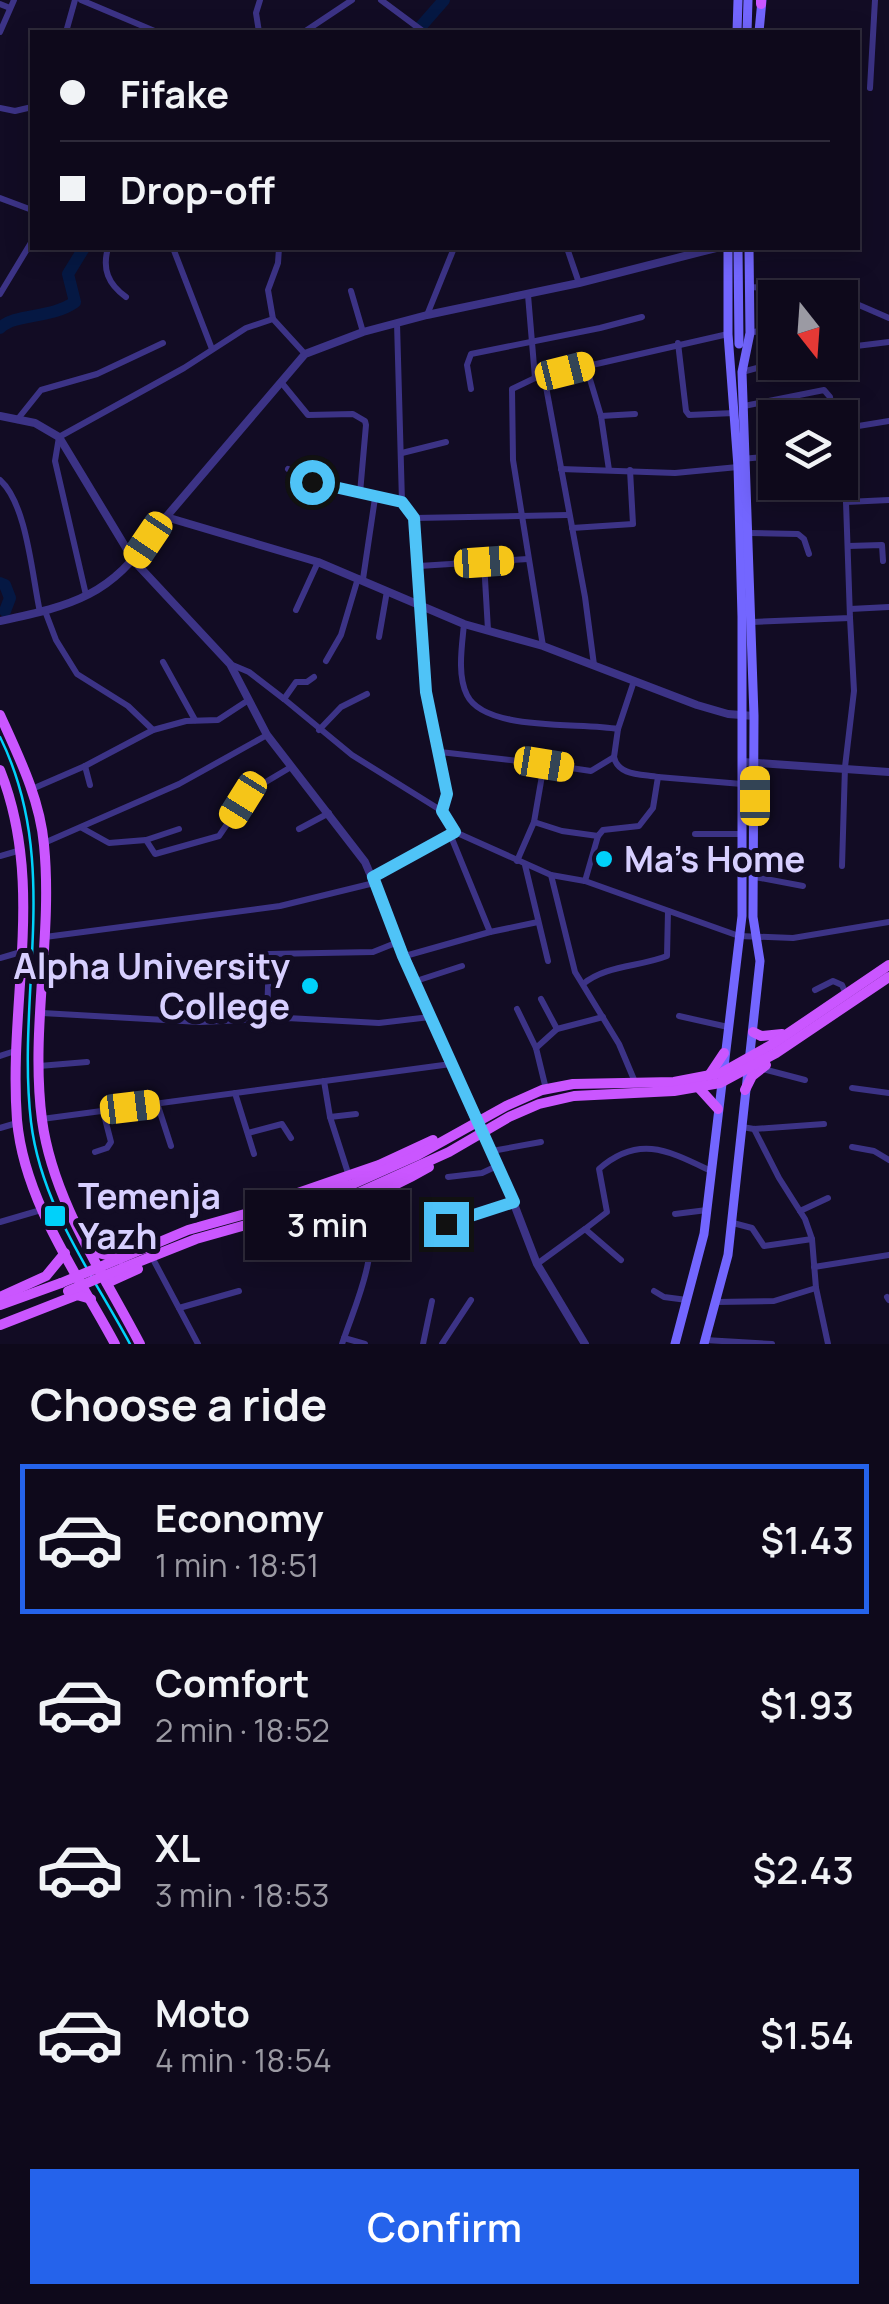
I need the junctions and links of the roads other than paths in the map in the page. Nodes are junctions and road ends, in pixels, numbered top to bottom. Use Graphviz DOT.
graph roads {
  1 [pos="78,0"];
  2 [pos="260,0"];
  3 [pos="352,0"];
  4 [pos="381,0"];
  5 [pos="738,0"];
  6 [pos="748,0"];
  7 [pos="875,0"];
  8 [pos="761,1"];
  9 [pos="0,4"];
  10 [pos="12,4"];
  11 [pos="67,30"];
  12 [pos="152,30"];
  13 [pos="259,30"];
  14 [pos="307,30"];
  15 [pos="421,30"];
  16 [pos="737,30"];
  17 [pos="747,30"];
  18 [pos="760,30"];
  19 [pos="0,32"];
  20 [pos="870,88"];
  21 [pos="30,107"];
  22 [pos="0,108"];
  23 [pos="0,198"];
  24 [pos="30,209"];
  25 [pos="30,244"];
  26 [pos="107,250"];
  27 [pos="174,250"];
  28 [pos="278,250"];
  29 [pos="453,250"];
  30 [pos="568,250"];
  31 [pos="708,250"];
  32 [pos="728,250"];
  33 [pos="738,250"];
  34 [pos="749,250"];
  35 [pos="579,283"];
  36 [pos="748,286"];
  37 [pos="352,291"];
  38 [pos="0,294"];
  39 [pos="528,295"];
  40 [pos="126,297"];
  41 [pos="428,315"];
  42 [pos="642,316"];
  43 [pos="889,318"];
  44 [pos="273,319"];
  45 [pos="397,322"];
  46 [pos="758,330"];
  47 [pos="364,332"];
  48 [pos="750,332"];
  49 [pos="728,334"];
  50 [pos="163,342"];
  51 [pos="889,342"];
  52 [pos="532,343"];
  53 [pos="678,343"];
  54 [pos="858,346"];
  55 [pos="212,348"];
  56 [pos="304,354"];
  57 [pos="586,366"];
  58 [pos="758,367"];
  59 [pos="737,372"];
  60 [pos="544,376"];
  61 [pos="535,378"];
  62 [pos="280,382"];
  63 [pos="471,390"];
  64 [pos="774,400"];
  65 [pos="831,400"];
  66 [pos="758,403"];
  67 [pos="744,406"];
  68 [pos="734,413"];
  69 [pos="635,414"];
  70 [pos="0,416"];
  71 [pos="601,416"];
  72 [pos="17,420"];
  73 [pos="889,421"];
  74 [pos="858,426"];
  75 [pos="59,437"];
  76 [pos="446,442"];
  77 [pos="402,453"];
  78 [pos="758,459"];
  79 [pos="740,462"];
  80 [pos="288,469"];
  81 [pos="561,469"];
  82 [pos="610,470"];
  83 [pos="630,470"];
  84 [pos="0,480"];
  85 [pos="360,494"];
  86 [pos="375,498"];
  87 [pos="889,500"];
  88 [pos="402,502"];
  89 [pos="846,502"];
  90 [pos="568,515"];
  91 [pos="523,516"];
  92 [pos="166,517"];
  93 [pos="414,518"];
  94 [pos="572,528"];
  95 [pos="749,533"];
  96 [pos="848,546"];
  97 [pos="809,554"];
  98 [pos="528,559"];
  99 [pos="883,560"];
  100 [pos="134,561"];
  101 [pos="318,562"];
  102 [pos="484,562"];
  103 [pos="419,566"];
  104 [pos="360,578"];
  105 [pos="387,591"];
  106 [pos="86,597"];
  107 [pos="421,607"];
  108 [pos="889,607"];
  109 [pos="296,610"];
  110 [pos="42,612"];
  111 [pos="850,613"];
  112 [pos="0,621"];
  113 [pos="752,622"];
  114 [pos="464,624"];
  115 [pos="488,630"];
  116 [pos="379,637"];
  117 [pos="543,646"];
  118 [pos="326,661"];
  119 [pos="163,662"];
  120 [pos="230,664"];
  121 [pos="594,665"];
  122 [pos="314,677"];
  123 [pos="634,681"];
  124 [pos="367,694"];
  125 [pos="284,699"];
  126 [pos="247,700"];
  127 [pos="0,715"];
  128 [pos="742,716"];
  129 [pos="754,716"];
  130 [pos="195,720"];
  131 [pos="618,729"];
  132 [pos="153,730"];
  133 [pos="319,730"];
  134 [pos="267,735"];
  135 [pos="440,752"];
  136 [pos="614,757"];
  137 [pos="743,762"];
  138 [pos="755,762"];
  139 [pos="544,764"];
  140 [pos="85,766"];
  141 [pos="290,766"];
  142 [pos="845,767"];
  143 [pos="0,770"];
  144 [pos="889,772"];
  145 [pos="658,777"];
  146 [pos="742,784"];
  147 [pos="90,785"];
  148 [pos="32,788"];
  149 [pos="442,811"];
  150 [pos="330,812"];
  151 [pos="534,822"];
  152 [pos="82,828"];
  153 [pos="179,829"];
  154 [pos="299,829"];
  155 [pos="453,833"];
  156 [pos="696,834"];
  157 [pos="744,834"];
  158 [pos="598,836"];
  159 [pos="146,840"];
  160 [pos="44,843"];
  161 [pos="22,850"];
  162 [pos="0,856"];
  163 [pos="521,862"];
  164 [pos="842,866"];
  165 [pos="551,875"];
  166 [pos="755,877"];
  167 [pos="374,880"];
  168 [pos="585,881"];
  169 [pos="802,886"];
  170 [pos="668,911"];
  171 [pos="538,922"];
  172 [pos="889,922"];
  173 [pos="490,932"];
  174 [pos="739,936"];
  175 [pos="754,936"];
  176 [pos="45,937"];
  177 [pos="398,942"];
  178 [pos="22,952"];
  179 [pos="403,956"];
  180 [pos="0,958"];
  181 [pos="548,961"];
  182 [pos="889,965"];
  183 [pos="462,966"];
  184 [pos="889,977"];
  185 [pos="414,982"];
  186 [pos="583,984"];
  187 [pos="815,990"];
  188 [pos="846,994"];
  189 [pos="540,1000"];
  190 [pos="517,1009"];
  191 [pos="42,1013"];
  192 [pos="679,1016"];
  193 [pos="603,1017"];
  194 [pos="267,1018"];
  195 [pos="430,1018"];
  196 [pos="728,1027"];
  197 [pos="556,1029"];
  198 [pos="753,1032"];
  199 [pos="790,1037"];
  200 [pos="536,1048"];
  201 [pos="15,1052"];
  202 [pos="724,1054"];
  203 [pos="0,1056"];
  204 [pos="87,1062"];
  205 [pos="451,1064"];
  206 [pos="749,1064"];
  207 [pos="39,1066"];
  208 [pos="761,1068"];
  209 [pos="721,1078"];
  210 [pos="805,1080"];
  211 [pos="324,1081"];
  212 [pos="702,1083"];
  213 [pos="636,1084"];
  214 [pos="852,1088"];
  215 [pos="546,1089"];
  216 [pos="745,1090"];
  217 [pos="235,1093"];
  218 [pos="889,1093"];
  219 [pos="156,1104"];
  220 [pos="718,1109"];
  221 [pos="102,1111"];
  222 [pos="356,1114"];
  223 [pos="330,1117"];
  224 [pos="42,1118"];
  225 [pos="17,1123"];
  226 [pos="824,1124"];
  227 [pos="742,1127"];
  228 [pos="0,1128"];
  229 [pos="479,1129"];
  230 [pos="754,1129"];
  231 [pos="248,1133"];
  232 [pos="291,1138"];
  233 [pos="448,1138"];
  234 [pos="541,1142"];
  235 [pos="171,1146"];
  236 [pos="852,1147"];
  237 [pos="492,1151"];
  238 [pos="95,1152"];
  239 [pos="449,1152"];
  240 [pos="254,1154"];
  241 [pos="889,1160"];
  242 [pos="499,1165"];
  243 [pos="711,1172"];
  244 [pos="349,1176"];
  245 [pos="448,1177"];
  246 [pos="828,1198"];
  247 [pos="365,1199"];
  248 [pos="514,1202"];
  249 [pos="42,1209"];
  250 [pos="707,1210"];
  251 [pos="800,1212"];
  252 [pos="675,1214"];
  253 [pos="0,1222"];
  254 [pos="446,1224"];
  255 [pos="732,1224"];
  256 [pos="586,1229"];
  257 [pos="812,1238"];
  258 [pos="90,1252"];
  259 [pos="65,1253"];
  260 [pos="889,1255"];
  261 [pos="620,1260"];
  262 [pos="154,1261"];
  263 [pos="121,1264"];
  264 [pos="537,1264"];
  265 [pos="814,1267"];
  266 [pos="107,1283"];
  267 [pos="65,1287"];
  268 [pos="816,1288"];
  269 [pos="238,1291"];
  270 [pos="654,1291"];
  271 [pos="0,1297"];
  272 [pos="91,1300"];
  273 [pos="432,1300"];
  274 [pos="471,1300"];
  275 [pos="688,1300"];
  276 [pos="716,1302"];
  277 [pos="0,1305"];
  278 [pos="178,1308"];
  279 [pos="0,1322"];
  280 [pos="343,1341"];
  281 [pos="704,1342"];
  282 [pos="727,1343"];
  283 [pos="115,1344"];
  284 [pos="140,1344"];
  285 [pos="198,1344"];
  286 [pos="366,1344"];
  287 [pos="423,1344"];
  288 [pos="442,1344"];
  289 [pos="585,1344"];
  290 [pos="675,1344"];
  291 [pos="772,1344"];
  292 [pos="828,1344"];
  1 -- 11 [label="street"];
  1 -- 12 [label="street"];
  2 -- 13 [label="street"];
  3 -- 14 [label="street"];
  4 -- 15 [label="street"];
  5 -- 16 [label="main road"];
  6 -- 17 [label="main road"];
  7 -- 20 [label="street"];
  8 -- 18 [label="main road"];
  9 -- 10 [label="street"];
  10 -- 19 [label="street"];
  21 -- 22 [label="street"];
  23 -- 24 [label="street"];
  25 -- 38 [label="street"];
  26 -- 40 [label="street"];
  27 -- 55 [label="street"];
  28 -- 44 [label="street"];
  29 -- 41 [label="street"];
  30 -- 35 [label="street"];
  31 -- 35 [label="street"];
  32 -- 49 [label="main road"];
  33 -- 59 [label="main road"];
  34 -- 36 [label="main road"];
  35 -- 39 [label="street"];
  36 -- 43 [label="street"];
  36 -- 48 [label="main road"];
  37 -- 47 [label="street"];
  39 -- 41 [label="street"];
  39 -- 52 [label="street"];
  41 -- 45 [label="street"];
  42 -- 52 [label="street"];
  44 -- 55 [label="street"];
  44 -- 56 [label="street"];
  45 -- 47 [label="street"];
  45 -- 77 [label="street"];
  46 -- 48 [label="street"];
  47 -- 56 [label="street"];
  48 -- 59 [label="main road"];
  49 -- 53 [label="street"];
  49 -- 59 [label="main road"];
  50 -- 72 [label="street"];
  51 -- 54 [label="street"];
  52 -- 61 [label="street"];
  52 -- 63 [label="street"];
  53 -- 57 [label="street"];
  53 -- 68 [label="street"];
  55 -- 75 [label="street"];
  56 -- 62 [label="street"];
  57 -- 60 [label="street"];
  57 -- 71 [label="street"];
  58 -- 59 [label="street"];
  59 -- 67 [label="main road"];
  59 -- 68 [label="main road"];
  60 -- 61 [label="street"];
  60 -- 81 [label="street"];
  61 -- 91 [label="street"];
  62 -- 85 [label="street"];
  62 -- 92 [label="street"];
  64 -- 65 [label="street"];
  66 -- 67 [label="street"];
  67 -- 79 [label="main road"];
  68 -- 79 [label="main road"];
  69 -- 71 [label="street"];
  70 -- 72 [label="street"];
  71 -- 82 [label="street"];
  72 -- 75 [label="street"];
  73 -- 74 [label="street"];
  75 -- 100 [label="street"];
  75 -- 106 [label="street"];
  76 -- 77 [label="street"];
  77 -- 88 [label="street"];
  78 -- 79 [label="street"];
  79 -- 83 [label="street"];
  79 -- 95 [label="main road"];
  79 -- 128 [label="main road"];
  80 -- 85 [label="street"];
  81 -- 82 [label="street"];
  81 -- 90 [label="street"];
  82 -- 83 [label="street"];
  83 -- 94 [label="street"];
  84 -- 110 [label="street"];
  85 -- 86 [label="street"];
  86 -- 88 [label="street"];
  86 -- 104 [label="street"];
  87 -- 89 [label="street"];
  88 -- 93 [label="street"];
  89 -- 96 [label="street"];
  90 -- 91 [label="street"];
  90 -- 94 [label="street"];
  91 -- 93 [label="street"];
  91 -- 98 [label="street"];
  92 -- 100 [label="street"];
  92 -- 101 [label="street"];
  93 -- 103 [label="street"];
  94 -- 121 [label="street"];
  95 -- 97 [label="street"];
  95 -- 113 [label="main road"];
  96 -- 99 [label="street"];
  96 -- 111 [label="street"];
  98 -- 102 [label="street"];
  98 -- 117 [label="street"];
  100 -- 106 [label="street"];
  100 -- 120 [label="street"];
  101 -- 104 [label="street"];
  101 -- 109 [label="street"];
  102 -- 103 [label="street"];
  102 -- 115 [label="street"];
  103 -- 107 [label="street"];
  104 -- 105 [label="street"];
  104 -- 118 [label="street"];
  105 -- 107 [label="street"];
  105 -- 116 [label="street"];
  106 -- 110 [label="street"];
  107 -- 114 [label="street"];
  107 -- 135 [label="street"];
  108 -- 111 [label="street"];
  110 -- 112 [label="street"];
  110 -- 132 [label="street"];
  111 -- 113 [label="street"];
  111 -- 142 [label="street"];
  113 -- 129 [label="main road"];
  114 -- 115 [label="street"];
  114 -- 131 [label="street"];
  115 -- 117 [label="street"];
  117 -- 121 [label="street"];
  119 -- 130 [label="street"];
  120 -- 125 [label="street"];
  120 -- 126 [label="street"];
  121 -- 123 [label="street"];
  122 -- 125 [label="street"];
  123 -- 128 [label="street"];
  123 -- 131 [label="street"];
  124 -- 133 [label="street"];
  125 -- 133 [label="street"];
  126 -- 130 [label="street"];
  126 -- 134 [label="street"];
  127 -- 148 [label="main road"];
  128 -- 129 [label="street"];
  128 -- 137 [label="main road"];
  129 -- 138 [label="main road"];
  130 -- 132 [label="street"];
  131 -- 136 [label="street"];
  132 -- 140 [label="street"];
  133 -- 149 [label="street"];
  134 -- 141 [label="street"];
  134 -- 152 [label="street"];
  135 -- 139 [label="street"];
  135 -- 149 [label="street"];
  136 -- 139 [label="street"];
  136 -- 145 [label="street"];
  137 -- 138 [label="street"];
  137 -- 146 [label="main road"];
  138 -- 142 [label="street"];
  138 -- 166 [label="main road"];
  139 -- 151 [label="street"];
  140 -- 147 [label="street"];
  140 -- 148 [label="street"];
  141 -- 150 [label="street"];
  141 -- 159 [label="street"];
  142 -- 144 [label="street"];
  142 -- 164 [label="street"];
  143 -- 161 [label="main road"];
  145 -- 146 [label="street"];
  145 -- 158 [label="street"];
  146 -- 157 [label="main road"];
  148 -- 160 [label="main road"];
  149 -- 155 [label="street"];
  150 -- 154 [label="street"];
  150 -- 167 [label="street"];
  151 -- 158 [label="street"];
  151 -- 163 [label="street"];
  152 -- 159 [label="street"];
  152 -- 160 [label="street"];
  153 -- 159 [label="street"];
  155 -- 163 [label="street"];
  155 -- 167 [label="street"];
  155 -- 173 [label="street"];
  156 -- 157 [label="street"];
  157 -- 174 [label="main road"];
  158 -- 168 [label="street"];
  160 -- 176 [label="main road"];
  161 -- 162 [label="street"];
  161 -- 178 [label="main road"];
  163 -- 165 [label="street"];
  163 -- 171 [label="street"];
  165 -- 168 [label="street"];
  165 -- 186 [label="street"];
  166 -- 169 [label="street"];
  166 -- 175 [label="main road"];
  167 -- 176 [label="street"];
  167 -- 177 [label="street"];
  168 -- 170 [label="street"];
  170 -- 174 [label="street"];
  170 -- 186 [label="street"];
  171 -- 173 [label="street"];
  171 -- 181 [label="street"];
  172 -- 175 [label="street"];
  173 -- 179 [label="street"];
  174 -- 175 [label="street"];
  174 -- 196 [label="main road"];
  175 -- 198 [label="main road"];
  176 -- 191 [label="main road"];
  177 -- 179 [label="street"];
  177 -- 194 [label="street"];
  178 -- 180 [label="street"];
  178 -- 201 [label="main road"];
  179 -- 185 [label="street"];
  182 -- 188 [label="main road"];
  183 -- 185 [label="street"];
  184 -- 199 [label="main road"];
  185 -- 195 [label="street"];
  186 -- 193 [label="street"];
  187 -- 188 [label="street"];
  188 -- 199 [label="main road"];
  189 -- 197 [label="street"];
  190 -- 200 [label="street"];
  191 -- 194 [label="street"];
  191 -- 207 [label="main road"];
  192 -- 196 [label="street"];
  193 -- 197 [label="street"];
  193 -- 213 [label="street"];
  194 -- 195 [label="street"];
  195 -- 205 [label="street"];
  196 -- 202 [label="main road"];
  197 -- 200 [label="street"];
  198 -- 199 [label="main road"];
  198 -- 206 [label="main road"];
  199 -- 206 [label="main road"];
  199 -- 208 [label="main road"];
  200 -- 215 [label="street"];
  201 -- 203 [label="street"];
  201 -- 225 [label="main road"];
  202 -- 209 [label="main road"];
  202 -- 212 [label="main road"];
  204 -- 207 [label="street"];
  205 -- 211 [label="street"];
  205 -- 229 [label="street"];
  206 -- 209 [label="main road"];
  206 -- 216 [label="main road"];
  207 -- 224 [label="main road"];
  208 -- 210 [label="street"];
  208 -- 216 [label="main road"];
  209 -- 212 [label="main road"];
  209 -- 220 [label="main road"];
  211 -- 217 [label="street"];
  211 -- 223 [label="street"];
  212 -- 213 [label="main road"];
  212 -- 220 [label="main road"];
  212 -- 229 [label="main road"];
  213 -- 215 [label="main road"];
  214 -- 218 [label="street"];
  215 -- 229 [label="main road"];
  216 -- 227 [label="main road"];
  217 -- 219 [label="street"];
  217 -- 231 [label="street"];
  219 -- 221 [label="street"];
  219 -- 235 [label="street"];
  220 -- 243 [label="main road"];
  221 -- 224 [label="street"];
  221 -- 238 [label="street"];
  222 -- 223 [label="street"];
  223 -- 244 [label="street"];
  224 -- 258 [label="main road"];
  225 -- 228 [label="street"];
  225 -- 249 [label="main road"];
  226 -- 230 [label="street"];
  227 -- 230 [label="street"];
  227 -- 255 [label="main road"];
  229 -- 233 [label="main road"];
  229 -- 237 [label="street"];
  229 -- 239 [label="main road"];
  230 -- 251 [label="street"];
  231 -- 232 [label="street"];
  231 -- 240 [label="street"];
  233 -- 244 [label="main road"];
  233 -- 263 [label="main road"];
  234 -- 237 [label="street"];
  236 -- 241 [label="street"];
  237 -- 242 [label="street"];
  239 -- 247 [label="main road"];
  239 -- 263 [label="main road"];
  242 -- 245 [label="street"];
  242 -- 248 [label="street"];
  243 -- 250 [label="main road"];
  243 -- 256 [label="street"];
  244 -- 258 [label="main road"];
  246 -- 251 [label="street"];
  247 -- 262 [label="main road"];
  247 -- 280 [label="street"];
  248 -- 254 [label="street"];
  248 -- 264 [label="street"];
  249 -- 253 [label="street"];
  249 -- 259 [label="main road"];
  250 -- 252 [label="street"];
  250 -- 275 [label="main road"];
  251 -- 257 [label="street"];
  255 -- 257 [label="street"];
  255 -- 276 [label="main road"];
  256 -- 261 [label="street"];
  256 -- 264 [label="street"];
  257 -- 265 [label="street"];
  258 -- 266 [label="main road"];
  259 -- 271 [label="main road"];
  259 -- 272 [label="main road"];
  260 -- 265 [label="street"];
  262 -- 266 [label="main road"];
  262 -- 278 [label="street"];
  263 -- 267 [label="main road, bridge"];
  264 -- 289 [label="street"];
  265 -- 268 [label="street"];
  266 -- 284 [label="main road"];
  267 -- 277 [label="main road"];
  267 -- 279 [label="main road"];
  268 -- 276 [label="street"];
  268 -- 292 [label="street"];
  269 -- 278 [label="street"];
  270 -- 275 [label="street"];
  272 -- 279 [label="main road"];
  272 -- 283 [label="main road"];
  273 -- 287 [label="street"];
  274 -- 288 [label="street"];
  275 -- 290 [label="main road"];
  276 -- 281 [label="main road"];
  278 -- 285 [label="street"];
  280 -- 286 [label="street"];
  281 -- 282 [label="street"];
  282 -- 291 [label="street"];
}
